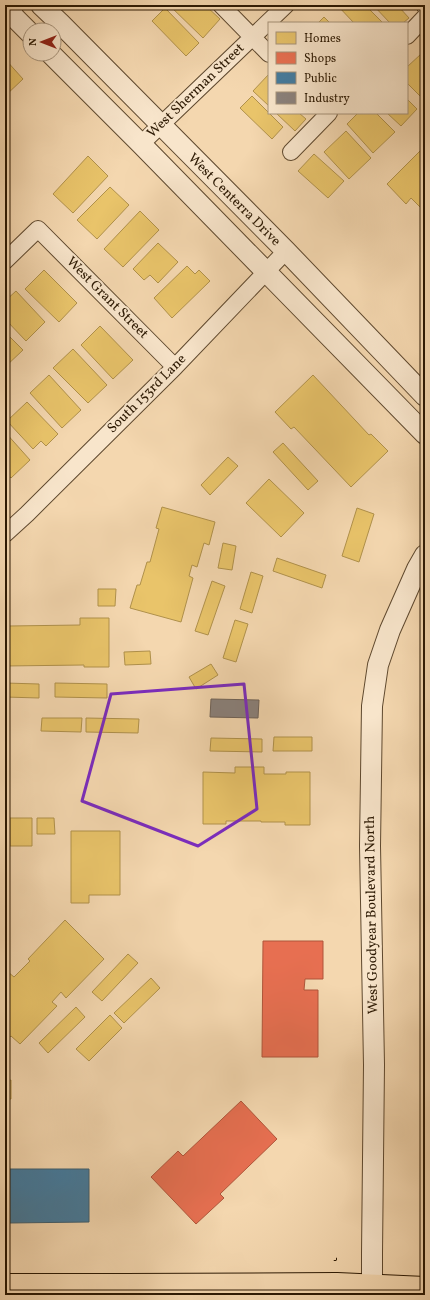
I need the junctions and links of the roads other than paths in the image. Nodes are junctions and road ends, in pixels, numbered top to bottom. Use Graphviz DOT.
graph roads {
  1 [pos="9,5"];
  2 [pos="41,5"];
  3 [pos="221,5"];
  4 [pos="286,5"];
  5 [pos="425,17"];
  6 [pos="22,25"];
  7 [pos="408,35"];
  8 [pos="252,37"];
  9 [pos="268,53"];
  10 [pos="59,62"];
  11 [pos="328,114"];
  12 [pos="160,125"];
  13 [pos="141,144"];
  14 [pos="291,152"];
  15 [pos="286,251"];
  16 [pos="5,261"];
  17 [pos="266,271"];
  18 [pos="175,367"];
  19 [pos="425,396"];
  20 [pos="425,434"];
  21 [pos="5,534"];
  22 [pos="425,555"];
  23 [pos="5,1284"];
  24 [pos="425,1288"];
  25 [pos="376,1292"];
  1 -- 6 [label="street"];
  2 -- 12 [label="street, West Centerra Drive"];
  3 -- 8 [label="street"];
  4 -- 8 [label="street, West Sherman Street"];
  5 -- 7 [label="street"];
  8 -- 9 [label="street"];
  8 -- 12 [label="street, West Sherman Street"];
  10 -- 13 [label="street, West Centerra Drive"];
  11 -- 14 [label="street"];
  12 -- 13 [label="street, West Sherman Street"];
  12 -- 15 [label="street, West Centerra Drive"];
  13 -- 17 [label="street, West Centerra Drive"];
  15 -- 17 [label="street, South 153rd Lane"];
  15 -- 19 [label="street, West Centerra Drive"];
  16 -- 18 [label="street, West Grant Street"];
  17 -- 18 [label="street, South 153rd Lane"];
  17 -- 20 [label="street, West Centerra Drive"];
  18 -- 21 [label="street, South 153rd Lane"];
  22 -- 25 [label="street, West Goodyear Boulevard North"];
  23 -- 25 [label="main road"];
  24 -- 25 [label="main road"];
}
